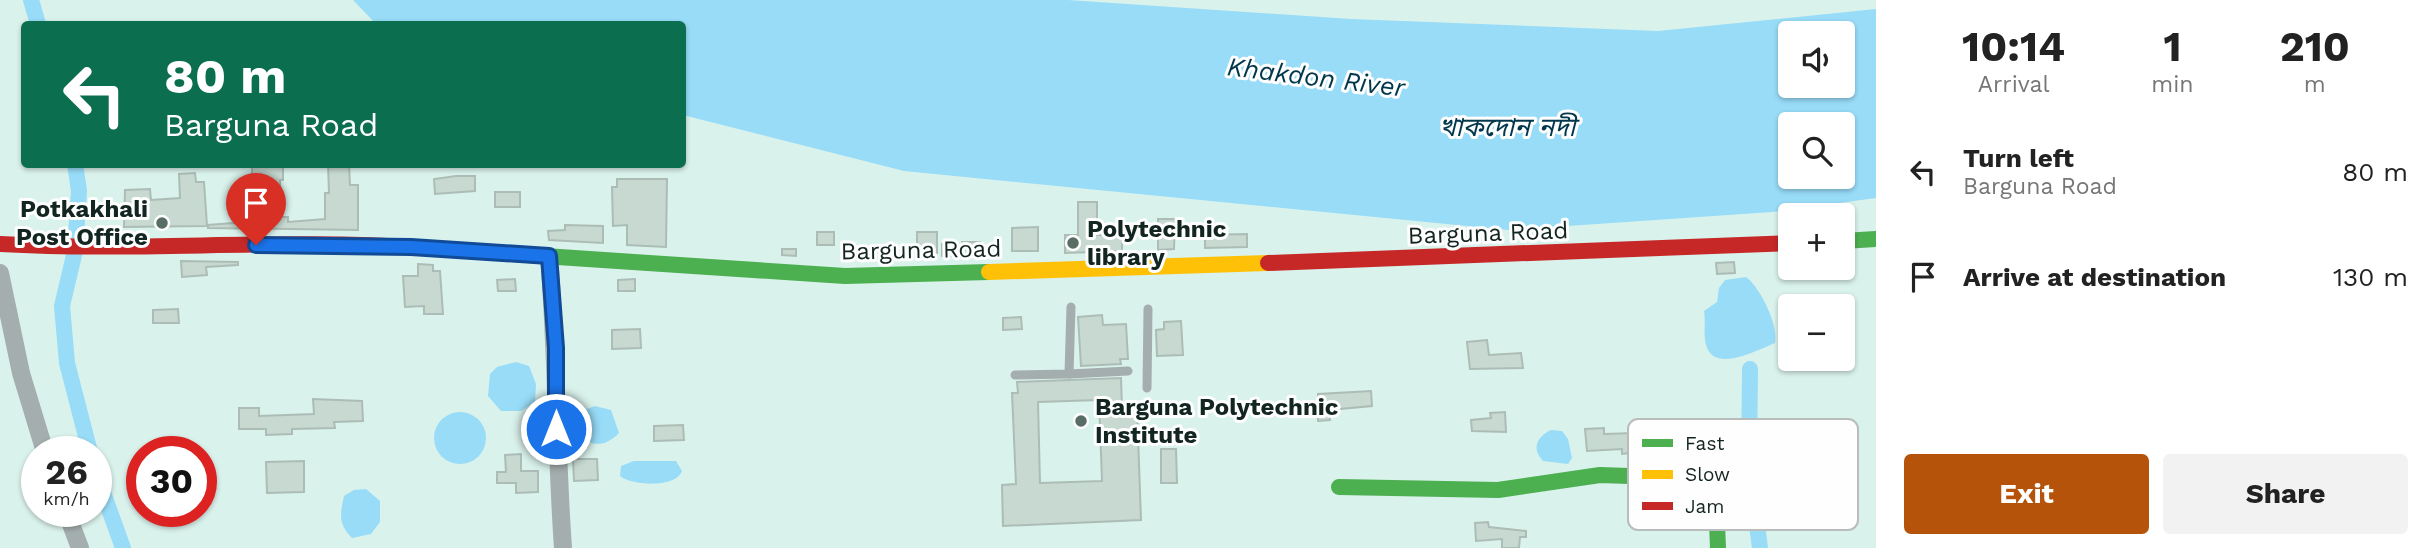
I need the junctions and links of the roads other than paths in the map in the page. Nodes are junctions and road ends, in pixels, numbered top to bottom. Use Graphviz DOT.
graph roads {
  1 [pos="1876,239"];
  2 [pos="1855,240"];
  3 [pos="0,244"];
  4 [pos="1778,244"];
  5 [pos="549,256"];
  6 [pos="0,273"];
  7 [pos="1071,307"];
  8 [pos="1148,309"];
  9 [pos="1128,371"];
  10 [pos="1069,374"];
  11 [pos="1015,375"];
  12 [pos="1147,388"];
  13 [pos="40,436"];
  14 [pos="1628,476"];
  15 [pos="1339,487"];
  16 [pos="72,527"];
  17 [pos="1717,530"];
  18 [pos="80,548"];
  19 [pos="563,548"];
  20 [pos="1718,548"];
  1 -- 2 [label="main road"];
  3 -- 5 [label="main road, Barguna Road"];
  4 -- 5 [label="main road, Barguna Road"];
  5 -- 19 [label="street"];
  6 -- 13 [label="street"];
  7 -- 10 [label="lane"];
  8 -- 12 [label="lane"];
  9 -- 10 [label="lane"];
  10 -- 11 [label="lane"];
  14 -- 15 [label="main road"];
  16 -- 18 [label="street"];
  17 -- 20 [label="main road"];
}
